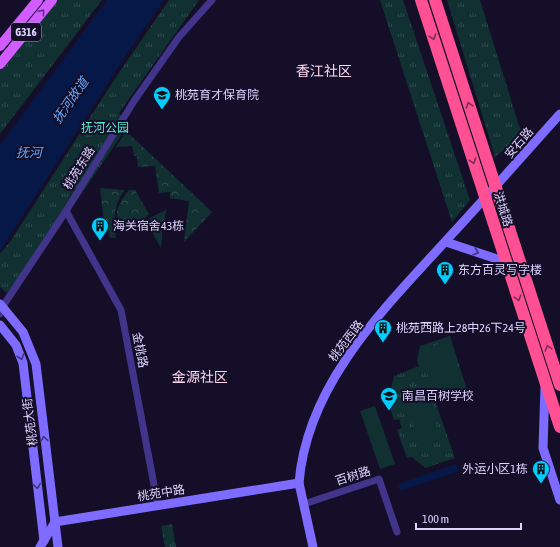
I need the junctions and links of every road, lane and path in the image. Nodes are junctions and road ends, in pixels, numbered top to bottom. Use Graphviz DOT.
graph roads {
  1 [pos="52,0"];
  2 [pos="212,0"];
  3 [pos="421,0"];
  4 [pos="435,0"];
  5 [pos="35,1"];
  6 [pos="0,46"];
  7 [pos="0,64"];
  8 [pos="560,114"];
  9 [pos="495,188"];
  10 [pos="485,199"];
  11 [pos="66,211"];
  12 [pos="446,242"];
  13 [pos="506,262"];
  14 [pos="1,308"];
  15 [pos="0,325"];
  16 [pos="545,380"];
  17 [pos="560,385"];
  18 [pos="560,427"];
  19 [pos="299,483"];
  20 [pos="560,500"];
  21 [pos="304,504"];
  22 [pos="158,506"];
  23 [pos="55,522"];
  24 [pos="397,532"];
  25 [pos="43,545"];
  26 [pos="58,547"];
  27 [pos="313,547"];
  7 -- 1 [label="main road, G316, one-way"];
  2 -- 11 [label="street, 桃苑东路"];
  3 -- 10 [label="highway, 洪城路, one-way"];
  9 -- 4 [label="highway, 洪城路, one-way"];
  5 -- 6 [label="main road, G316"];
  8 -- 9 [label="street, 安石路"];
  9 -- 10 [label="street, 桃苑西路"];
  17 -- 9 [label="highway, 洪城路, one-way"];
  10 -- 12 [label="street, 桃苑西路"];
  10 -- 13 [label="highway, 洪城路"];
  11 -- 14 [label="street, 桃苑东路"];
  11 -- 22 [label="street, 金桃路"];
  12 -- 13 [label="street, one-way"];
  12 -- 19 [label="street, 桃苑西路"];
  13 -- 16 [label="highway, 洪城路, one-way"];
  23 -- 14 [label="street, 桃苑大街, one-way"];
  15 -- 25 [label="street, 桃苑大街, one-way"];
  16 -- 18 [label="highway, 洪城路"];
  16 -- 20 [label="street"];
  19 -- 21 [label="street, 桃苑西路"];
  19 -- 22 [label="street, 桃苑中路"];
  21 -- 24 [label="street, 百树路"];
  21 -- 27 [label="street, 桃苑西路"];
  22 -- 23 [label="street, 桃苑中路"];
  23 -- 25 [label="street"];
  23 -- 26 [label="street, 桃苑大街"];
}
